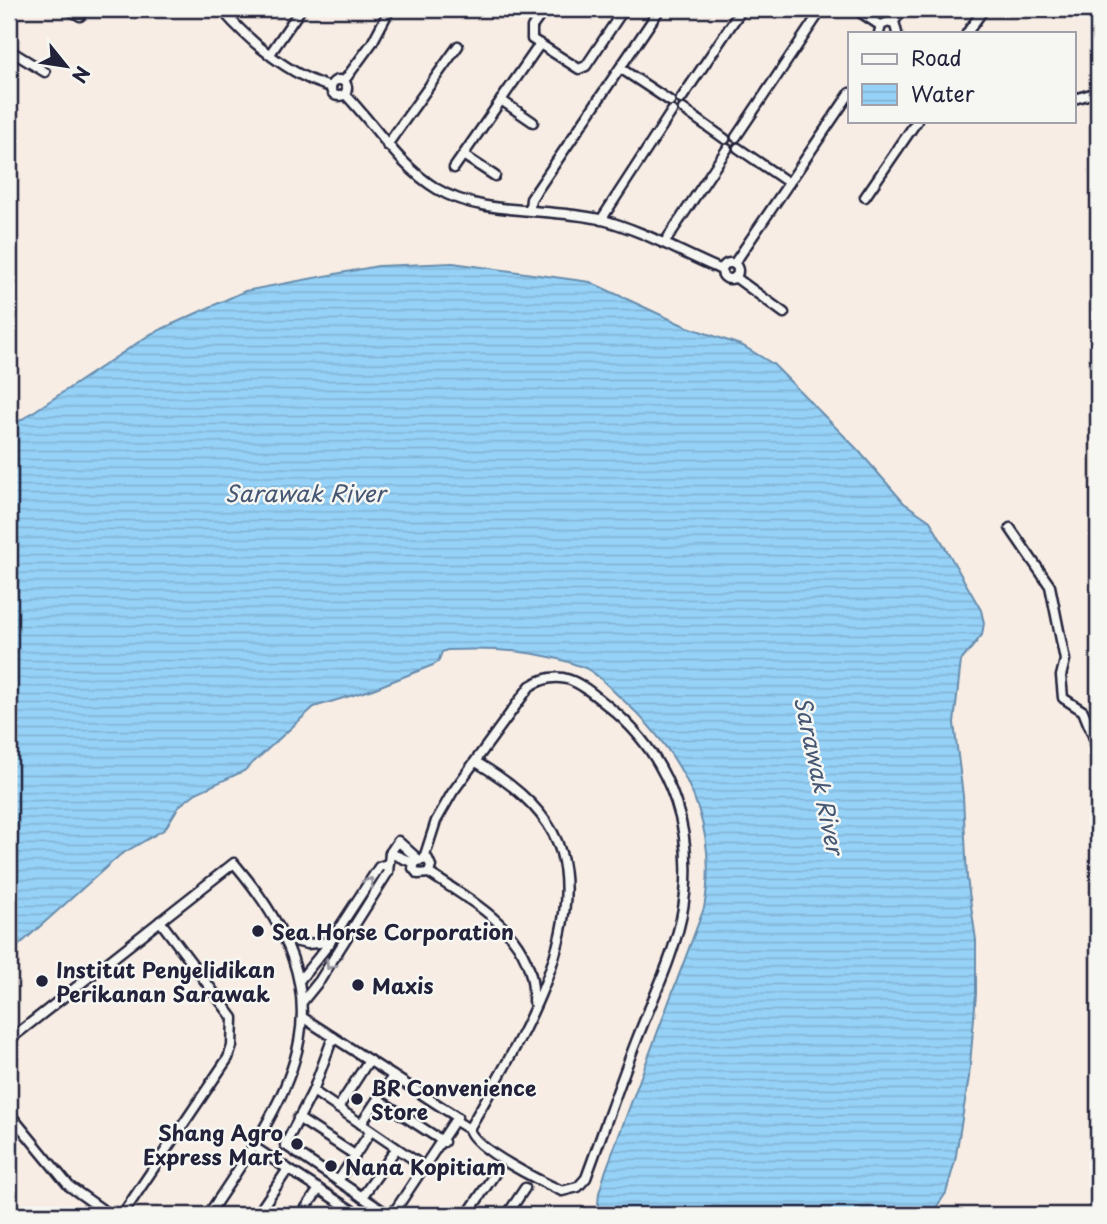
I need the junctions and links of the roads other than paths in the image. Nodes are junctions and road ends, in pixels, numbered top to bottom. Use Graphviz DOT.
graph roads {
  1 [pos="68,9"];
  2 [pos="220,9"];
  3 [pos="301,9"];
  4 [pos="390,9"];
  5 [pos="545,9"];
  6 [pos="624,9"];
  7 [pos="660,9"];
  8 [pos="742,9"];
  9 [pos="822,9"];
  10 [pos="855,9"];
  11 [pos="902,9"];
  12 [pos="984,9"];
  13 [pos="80,16"];
  14 [pos="893,23"];
  15 [pos="880,30"];
  16 [pos="897,32"];
  17 [pos="968,32"];
  18 [pos="540,44"];
  19 [pos="458,46"];
  20 [pos="9,50"];
  21 [pos="270,54"];
  22 [pos="620,68"];
  23 [pos="45,72"];
  24 [pos="344,81"];
  25 [pos="331,87"];
  26 [pos="1098,92"];
  27 [pos="345,94"];
  28 [pos="848,96"];
  29 [pos="1076,98"];
  30 [pos="681,99"];
  31 [pos="501,100"];
  32 [pos="670,100"];
  33 [pos="683,109"];
  34 [pos="672,111"];
  35 [pos="533,122"];
  36 [pos="916,122"];
  37 [pos="736,137"];
  38 [pos="725,139"];
  39 [pos="387,145"];
  40 [pos="738,148"];
  41 [pos="727,149"];
  42 [pos="463,155"];
  43 [pos="454,167"];
  44 [pos="495,176"];
  45 [pos="789,183"];
  46 [pos="865,197"];
  47 [pos="530,208"];
  48 [pos="601,220"];
  49 [pos="666,242"];
  50 [pos="734,264"];
  51 [pos="722,270"];
  52 [pos="735,277"];
  53 [pos="784,313"];
  54 [pos="1010,528"];
  55 [pos="1098,748"];
  56 [pos="476,762"];
  57 [pos="390,853"];
  58 [pos="419,860"];
  59 [pos="387,864"];
  60 [pos="429,873"];
  61 [pos="160,921"];
  62 [pos="337,930"];
  63 [pos="286,939"];
  64 [pos="347,939"];
  65 [pos="330,943"];
  66 [pos="299,981"];
  67 [pos="303,1001"];
  68 [pos="532,1009"];
  69 [pos="302,1017"];
  70 [pos="333,1037"];
  71 [pos="9,1040"];
  72 [pos="369,1060"];
  73 [pos="393,1076"];
  74 [pos="313,1091"];
  75 [pos="378,1098"];
  76 [pos="338,1108"];
  77 [pos="9,1114"];
  78 [pos="299,1118"];
  79 [pos="456,1121"];
  80 [pos="361,1124"];
  81 [pos="469,1129"];
  82 [pos="372,1131"];
  83 [pos="444,1142"];
  84 [pos="254,1147"];
  85 [pos="396,1149"];
  86 [pos="355,1155"];
  87 [pos="313,1164"];
  88 [pos="425,1168"];
  89 [pos="288,1169"];
  90 [pos="498,1170"];
  91 [pos="303,1179"];
  92 [pos="338,1181"];
  93 [pos="525,1188"];
  94 [pos="319,1189"];
  95 [pos="362,1197"];
  96 [pos="373,1205"];
  97 [pos="353,1214"];
  98 [pos="110,1215"];
  99 [pos="121,1215"];
  100 [pos="208,1215"];
  101 [pos="257,1215"];
  102 [pos="301,1215"];
  103 [pos="367,1215"];
  104 [pos="391,1215"];
  105 [pos="467,1215"];
  106 [pos="507,1215"];
  1 -- 13 [label="street"];
  2 -- 21 [label="street"];
  3 -- 21 [label="street"];
  4 -- 24 [label="street"];
  5 -- 18 [label="street"];
  6 -- 18 [label="street"];
  7 -- 22 [label="street"];
  8 -- 30 [label="street"];
  9 -- 37 [label="street"];
  10 -- 15 [label="street"];
  11 -- 14 [label="street"];
  12 -- 17 [label="street"];
  14 -- 15 [label="street"];
  14 -- 16 [label="street"];
  18 -- 31 [label="street"];
  19 -- 39 [label="street"];
  20 -- 23 [label="street"];
  21 -- 25 [label="street"];
  22 -- 32 [label="street"];
  22 -- 47 [label="street"];
  24 -- 25 [label="street"];
  24 -- 27 [label="street"];
  25 -- 27 [label="street"];
  26 -- 29 [label="street"];
  27 -- 39 [label="street"];
  28 -- 45 [label="street"];
  30 -- 32 [label="street"];
  30 -- 33 [label="street"];
  31 -- 35 [label="street"];
  31 -- 42 [label="street"];
  32 -- 34 [label="street"];
  33 -- 34 [label="street"];
  33 -- 38 [label="street"];
  34 -- 48 [label="street"];
  36 -- 46 [label="street"];
  37 -- 38 [label="street"];
  37 -- 40 [label="street"];
  38 -- 41 [label="street"];
  39 -- 47 [label="street"];
  40 -- 41 [label="street"];
  40 -- 45 [label="street"];
  41 -- 49 [label="street"];
  42 -- 43 [label="street"];
  42 -- 44 [label="street"];
  45 -- 50 [label="street"];
  47 -- 48 [label="street"];
  48 -- 49 [label="street"];
  49 -- 51 [label="street"];
  50 -- 51 [label="street"];
  50 -- 52 [label="street"];
  51 -- 52 [label="street"];
  52 -- 53 [label="street"];
  54 -- 55 [label="street"];
  56 -- 58 [label="street"];
  56 -- 68 [label="street"];
  56 -- 81 [label="street"];
  57 -- 58 [label="street"];
  57 -- 58 [label="street"];
  57 -- 59 [label="street"];
  58 -- 60 [label="street"];
  58 -- 60 [label="street"];
  62 -- 59 [label="street, one-way"];
  59 -- 64 [label="street"];
  60 -- 68 [label="street"];
  61 -- 63 [label="street"];
  61 -- 71 [label="street"];
  61 -- 99 [label="street"];
  62 -- 64 [label="street"];
  62 -- 65 [label="street"];
  63 -- 65 [label="street"];
  63 -- 66 [label="street"];
  64 -- 67 [label="street, one-way"];
  65 -- 66 [label="street"];
  66 -- 67 [label="street"];
  67 -- 69 [label="street"];
  68 -- 81 [label="street"];
  69 -- 70 [label="street"];
  69 -- 84 [label="street"];
  70 -- 72 [label="street"];
  70 -- 74 [label="street"];
  72 -- 73 [label="street"];
  72 -- 76 [label="street"];
  73 -- 75 [label="street"];
  73 -- 79 [label="street"];
  74 -- 76 [label="street"];
  74 -- 78 [label="street"];
  75 -- 80 [label="street"];
  75 -- 83 [label="street"];
  76 -- 80 [label="street"];
  77 -- 98 [label="street"];
  78 -- 86 [label="street"];
  78 -- 87 [label="street"];
  79 -- 81 [label="street"];
  79 -- 83 [label="street"];
  80 -- 82 [label="street"];
  82 -- 85 [label="street"];
  82 -- 86 [label="street"];
  83 -- 88 [label="street"];
  84 -- 89 [label="street"];
  84 -- 100 [label="street"];
  85 -- 88 [label="street"];
  85 -- 95 [label="street"];
  86 -- 92 [label="street"];
  87 -- 91 [label="street"];
  87 -- 92 [label="street"];
  88 -- 104 [label="street"];
  89 -- 91 [label="street"];
  89 -- 101 [label="street"];
  90 -- 105 [label="street"];
  91 -- 94 [label="street"];
  92 -- 95 [label="street"];
  93 -- 106 [label="street"];
  94 -- 97 [label="street"];
  94 -- 102 [label="street"];
  95 -- 96 [label="street"];
  96 -- 103 [label="street"];
  96 -- 104 [label="street"];
}
